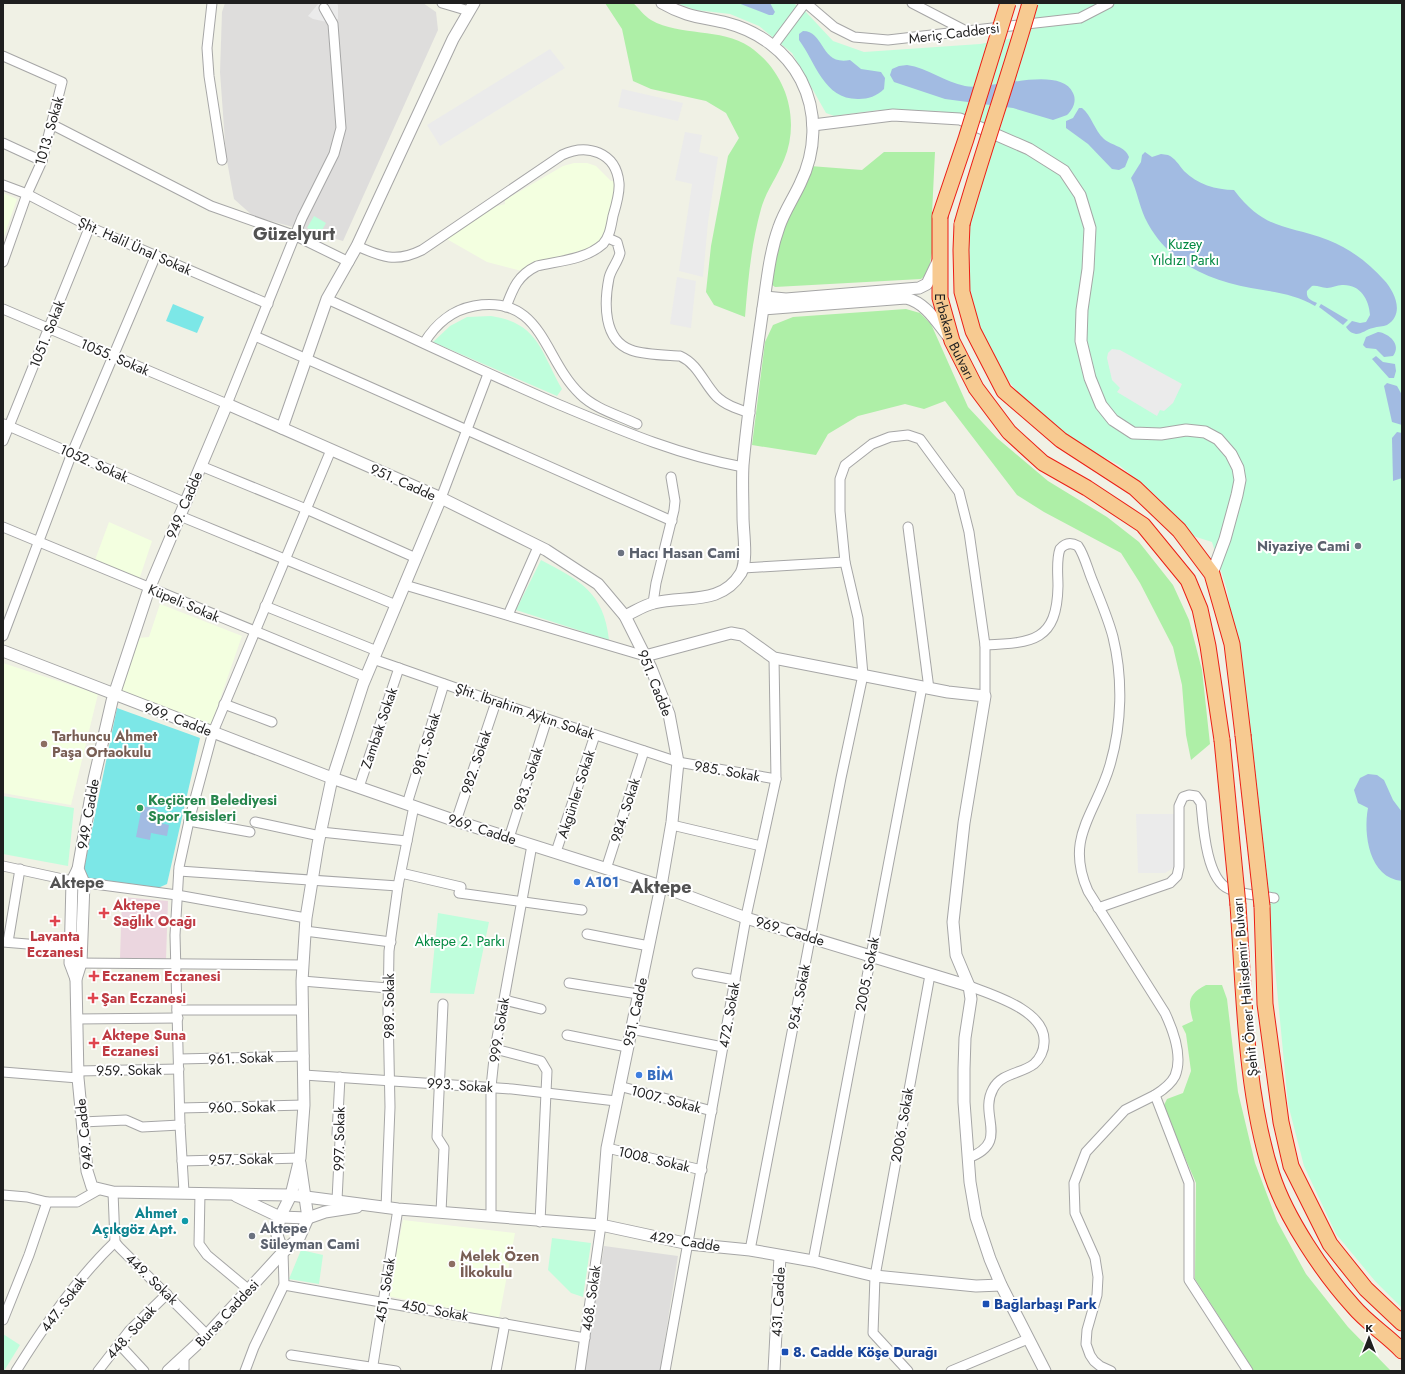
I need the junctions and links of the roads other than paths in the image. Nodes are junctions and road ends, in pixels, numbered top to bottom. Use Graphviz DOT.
graph roads {
  1 [pos="212,3"];
  2 [pos="442,3"];
  3 [pos="662,3"];
  4 [pos="806,3"];
  5 [pos="912,3"];
  6 [pos="1008,3"];
  7 [pos="1030,3"];
  8 [pos="1109,3"];
  9 [pos="471,7"];
  10 [pos="324,8"];
  11 [pos="966,31"];
  12 [pos="773,46"];
  13 [pos="3,56"];
  14 [pos="51,124"];
  15 [pos="813,125"];
  16 [pos="3,143"];
  17 [pos="222,160"];
  18 [pos="42,161"];
  19 [pos="3,185"];
  20 [pos="28,194"];
  21 [pos="90,226"];
  22 [pos="296,236"];
  23 [pos="608,238"];
  24 [pos="357,246"];
  25 [pos="156,255"];
  26 [pos="939,257"];
  27 [pos="3,262"];
  28 [pos="349,262"];
  29 [pos="765,297"];
  30 [pos="328,299"];
  31 [pos="268,304"];
  32 [pos="506,307"];
  33 [pos="3,309"];
  34 [pos="763,309"];
  35 [pos="49,329"];
  36 [pos="255,336"];
  37 [pos="952,341"];
  38 [pos="424,343"];
  39 [pos="114,356"];
  40 [pos="305,358"];
  41 [pos="488,374"];
  42 [pos="227,404"];
  43 [pos="750,413"];
  44 [pos="6,424"];
  45 [pos="637,424"];
  46 [pos="282,428"];
  47 [pos="468,430"];
  48 [pos="3,441"];
  49 [pos="331,450"];
  50 [pos="72,453"];
  51 [pos="201,466"];
  52 [pos="743,467"];
  53 [pos="671,477"];
  54 [pos="441,498"];
  55 [pos="186,503"];
  56 [pos="306,509"];
  57 [pos="180,516"];
  58 [pos="672,522"];
  59 [pos="3,527"];
  60 [pos="908,527"];
  61 [pos="38,541"];
  62 [pos="538,547"];
  63 [pos="416,558"];
  64 [pos="284,559"];
  65 [pos="845,562"];
  66 [pos="743,568"];
  67 [pos="1212,574"];
  68 [pos="1188,580"];
  69 [pos="405,585"];
  70 [pos="149,589"];
  71 [pos="653,603"];
  72 [pos="396,605"];
  73 [pos="265,606"];
  74 [pos="508,615"];
  75 [pos="625,616"];
  76 [pos="254,632"];
  77 [pos="3,636"];
  78 [pos="985,645"];
  79 [pos="3,651"];
  80 [pos="375,655"];
  81 [pos="645,656"];
  82 [pos="774,658"];
  83 [pos="399,668"];
  84 [pos="863,675"];
  85 [pos="366,677"];
  86 [pos="444,684"];
  87 [pos="926,688"];
  88 [pos="114,695"];
  89 [pos="985,696"];
  90 [pos="496,702"];
  91 [pos="224,704"];
  92 [pos="547,719"];
  93 [pos="272,722"];
  94 [pos="213,732"];
  95 [pos="595,735"];
  96 [pos="644,751"];
  97 [pos="678,762"];
  98 [pos="332,778"];
  99 [pos="776,779"];
  100 [pos="358,787"];
  101 [pos="411,805"];
  102 [pos="189,821"];
  103 [pos="456,821"];
  104 [pos="255,822"];
  105 [pos="672,825"];
  106 [pos="250,832"];
  107 [pos="320,834"];
  108 [pos="509,838"];
  109 [pos="407,841"];
  110 [pos="532,845"];
  111 [pos="761,846"];
  112 [pos="556,852"];
  113 [pos="3,866"];
  114 [pos="20,869"];
  115 [pos="78,869"];
  116 [pos="606,869"];
  117 [pos="179,871"];
  118 [pos="401,873"];
  119 [pos="312,882"];
  120 [pos="72,883"];
  121 [pos="84,885"];
  122 [pos="398,886"];
  123 [pos="661,886"];
  124 [pos="177,897"];
  125 [pos="1274,898"];
  126 [pos="522,902"];
  127 [pos="1098,908"];
  128 [pos="582,910"];
  129 [pos="306,918"];
  130 [pos="746,918"];
  131 [pos="305,931"];
  132 [pos="587,934"];
  133 [pos="810,937"];
  134 [pos="6,942"];
  135 [pos="391,942"];
  136 [pos="648,946"];
  137 [pos="76,948"];
  138 [pos="870,956"];
  139 [pos="76,965"];
  140 [pos="176,965"];
  141 [pos="303,965"];
  142 [pos="697,973"];
  143 [pos="930,975"];
  144 [pos="735,980"];
  145 [pos="302,982"];
  146 [pos="569,983"];
  147 [pos="969,986"];
  148 [pos="388,988"];
  149 [pos="638,994"];
  150 [pos="504,1000"];
  151 [pos="443,1004"];
  152 [pos="541,1009"];
  153 [pos="303,1010"];
  154 [pos="177,1014"];
  155 [pos="77,1019"];
  156 [pos="631,1029"];
  157 [pos="567,1035"];
  158 [pos="627,1047"];
  159 [pos="723,1047"];
  160 [pos="495,1049"];
  161 [pos="304,1056"];
  162 [pos="179,1060"];
  163 [pos="179,1069"];
  164 [pos="3,1072"];
  165 [pos="78,1075"];
  166 [pos="304,1075"];
  167 [pos="340,1077"];
  168 [pos="390,1080"];
  169 [pos="440,1084"];
  170 [pos="619,1086"];
  171 [pos="491,1087"];
  172 [pos="545,1092"];
  173 [pos="1155,1096"];
  174 [pos="616,1101"];
  175 [pos="304,1105"];
  176 [pos="180,1108"];
  177 [pos="712,1111"];
  178 [pos="82,1122"];
  179 [pos="180,1125"];
  180 [pos="607,1148"];
  181 [pos="300,1158"];
  182 [pos="968,1158"];
  183 [pos="182,1161"];
  184 [pos="702,1170"];
  185 [pos="100,1189"];
  186 [pos="113,1192"];
  187 [pos="184,1192"];
  188 [pos="200,1193"];
  189 [pos="232,1194"];
  190 [pos="3,1195"];
  191 [pos="291,1195"];
  192 [pos="306,1197"];
  193 [pos="337,1200"];
  194 [pos="47,1202"];
  195 [pos="367,1206"];
  196 [pos="392,1208"];
  197 [pos="441,1212"];
  198 [pos="491,1216"];
  199 [pos="280,1217"];
  200 [pos="308,1218"];
  201 [pos="540,1222"];
  202 [pos="600,1226"];
  203 [pos="115,1242"];
  204 [pos="688,1244"];
  205 [pos="750,1250"];
  206 [pos="283,1252"];
  207 [pos="780,1256"];
  208 [pos="813,1261"];
  209 [pos="875,1276"];
  210 [pos="284,1285"];
  211 [pos="1001,1285"];
  212 [pos="249,1290"];
  213 [pos="167,1294"];
  214 [pos="383,1301"];
  215 [pos="3,1320"];
  216 [pos="505,1323"];
  217 [pos="1402,1323"];
  218 [pos="207,1335"];
  219 [pos="585,1338"];
  220 [pos="1028,1339"];
  221 [pos="119,1344"];
  222 [pos="1402,1351"];
  223 [pos="290,1355"];
  224 [pos="184,1357"];
  225 [pos="372,1369"];
  226 [pos="16,1371"];
  227 [pos="98,1371"];
  228 [pos="144,1371"];
  229 [pos="168,1371"];
  230 [pos="184,1371"];
  231 [pos="245,1371"];
  232 [pos="396,1371"];
  233 [pos="496,1371"];
  234 [pos="580,1371"];
  235 [pos="665,1371"];
  236 [pos="774,1371"];
  237 [pos="908,1371"];
  238 [pos="951,1371"];
  239 [pos="1046,1371"];
  240 [pos="1111,1371"];
  241 [pos="1248,1371"];
  1 -- 17 [label="street"];
  2 -- 9 [label="street"];
  3 -- 12 [label="street"];
  4 -- 11 [label="street, Meriç Caddersi"];
  4 -- 12 [label="street"];
  5 -- 11 [label="street"];
  6 -- 26 [label="highway, Erbakan Bulvarı, bridge"];
  7 -- 67 [label="highway, Erbakan Bulvarı, bridge"];
  8 -- 11 [label="street, Meriç Caddersi"];
  9 -- 24 [label="street"];
  10 -- 22 [label="street"];
  12 -- 15 [label="street"];
  13 -- 14 [label="street, 1013. Sokak"];
  14 -- 18 [label="street, 1013. Sokak"];
  14 -- 22 [label="street"];
  15 -- 29 [label="street"];
  15 -- 67 [label="street"];
  16 -- 18 [label="street"];
  18 -- 20 [label="street, 1013. Sokak"];
  19 -- 20 [label="street, Şht. Halil Ünal Sokak"];
  20 -- 21 [label="street, Şht. Halil Ünal Sokak"];
  20 -- 27 [label="street, 1013. Sokak"];
  21 -- 25 [label="street, Şht. Halil Ünal Sokak"];
  21 -- 35 [label="street, 1051. Sokak"];
  22 -- 28 [label="street"];
  22 -- 31 [label="street"];
  23 -- 24 [label="street"];
  23 -- 32 [label="street"];
  23 -- 43 [label="street"];
  24 -- 28 [label="street"];
  25 -- 31 [label="street, Şht. Halil Ünal Sokak"];
  25 -- 39 [label="street"];
  26 -- 29 [label="street"];
  26 -- 37 [label="highway, Erbakan Bulvarı"];
  28 -- 30 [label="street"];
  29 -- 34 [label="street"];
  30 -- 38 [label="street"];
  30 -- 40 [label="street"];
  31 -- 36 [label="street"];
  32 -- 38 [label="street"];
  32 -- 45 [label="street"];
  33 -- 35 [label="street, 1055. Sokak"];
  34 -- 37 [label="street"];
  34 -- 43 [label="street"];
  35 -- 39 [label="street, 1055. Sokak"];
  35 -- 44 [label="street, 1051. Sokak"];
  36 -- 40 [label="street"];
  36 -- 42 [label="street"];
  37 -- 68 [label="highway, Erbakan Bulvarı"];
  38 -- 41 [label="street"];
  39 -- 42 [label="street, 1055. Sokak"];
  39 -- 50 [label="street"];
  40 -- 46 [label="street"];
  40 -- 47 [label="street"];
  41 -- 47 [label="street"];
  41 -- 52 [label="street"];
  42 -- 46 [label="street, 951. Cadde"];
  42 -- 51 [label="street, 949. Cadde"];
  43 -- 52 [label="street"];
  44 -- 48 [label="street, 1051. Sokak"];
  44 -- 50 [label="street, 1052. Sokak"];
  46 -- 49 [label="street, 951. Cadde"];
  47 -- 54 [label="street"];
  47 -- 58 [label="street"];
  49 -- 54 [label="street, 951. Cadde"];
  49 -- 56 [label="street"];
  50 -- 55 [label="street, 1052. Sokak"];
  50 -- 61 [label="street"];
  51 -- 55 [label="street, 949. Cadde"];
  51 -- 56 [label="street"];
  52 -- 66 [label="street"];
  53 -- 58 [label="street"];
  54 -- 62 [label="street, 951. Cadde"];
  54 -- 63 [label="street"];
  55 -- 57 [label="street, 949. Cadde"];
  56 -- 63 [label="street"];
  56 -- 64 [label="street"];
  57 -- 64 [label="street"];
  57 -- 70 [label="street, 949. Cadde"];
  58 -- 71 [label="street"];
  59 -- 61 [label="street, Küpeli Sokak"];
  60 -- 87 [label="street, 2005. Sokak"];
  61 -- 70 [label="street, Küpeli Sokak"];
  61 -- 77 [label="street"];
  62 -- 74 [label="street"];
  62 -- 75 [label="street, 951. Cadde"];
  63 -- 69 [label="street"];
  64 -- 72 [label="street"];
  64 -- 73 [label="street"];
  65 -- 66 [label="street"];
  65 -- 78 [label="street, 954. Sokak"];
  65 -- 84 [label="street, 954. Sokak"];
  66 -- 71 [label="street"];
  67 -- 217 [label="highway, Şehit Ömer Halisdemir Bulvarı, bridge"];
  68 -- 222 [label="highway, Şehit Ömer Halisdemir Bulvarı, bridge"];
  69 -- 72 [label="street"];
  69 -- 74 [label="street"];
  70 -- 76 [label="street, Küpeli Sokak"];
  70 -- 88 [label="street, 949. Cadde"];
  71 -- 75 [label="street"];
  72 -- 80 [label="street"];
  73 -- 76 [label="street"];
  73 -- 80 [label="street, Şht. İbrahim Aykın Sokak"];
  74 -- 81 [label="street"];
  75 -- 81 [label="street, 951. Cadde"];
  76 -- 85 [label="street, Küpeli Sokak"];
  76 -- 91 [label="street"];
  78 -- 89 [label="street, 954. Sokak"];
  78 -- 127 [label="street"];
  79 -- 88 [label="street, 969. Cadde"];
  80 -- 83 [label="street, Şht. İbrahim Aykın Sokak"];
  80 -- 85 [label="street"];
  81 -- 82 [label="street"];
  81 -- 97 [label="street, 951. Cadde"];
  82 -- 84 [label="street"];
  82 -- 99 [label="street, 472. Sokak"];
  83 -- 86 [label="street, Şht. İbrahim Aykın Sokak"];
  83 -- 100 [label="street, Zambak Sokak"];
  84 -- 87 [label="street"];
  84 -- 133 [label="street, 954. Sokak"];
  85 -- 98 [label="street"];
  86 -- 90 [label="street, Şht. İbrahim Aykın Sokak"];
  86 -- 101 [label="street, 981. Sokak"];
  87 -- 89 [label="street"];
  87 -- 138 [label="street, 2005. Sokak"];
  88 -- 94 [label="street, 969. Cadde"];
  88 -- 115 [label="street, 949. Cadde"];
  89 -- 147 [label="street"];
  90 -- 92 [label="street, Şht. İbrahim Aykın Sokak"];
  90 -- 103 [label="street, 982. Sokak"];
  91 -- 93 [label="street"];
  91 -- 94 [label="street"];
  92 -- 95 [label="street, Şht. İbrahim Aykın Sokak"];
  92 -- 108 [label="street, 983. Sokak"];
  94 -- 98 [label="street, 969. Cadde"];
  94 -- 102 [label="street"];
  95 -- 96 [label="street, Şht. İbrahim Aykın Sokak"];
  95 -- 112 [label="street, Akgünler Sokak"];
  96 -- 97 [label="street, Şht. İbrahim Aykın Sokak"];
  96 -- 116 [label="street, 984. Sokak"];
  97 -- 99 [label="street, 985. Sokak"];
  97 -- 105 [label="street, 951. Cadde"];
  98 -- 100 [label="street, 969. Cadde"];
  98 -- 107 [label="street"];
  99 -- 111 [label="street, 472. Sokak"];
  100 -- 101 [label="street, 969. Cadde"];
  101 -- 103 [label="street, 969. Cadde"];
  101 -- 109 [label="street, 989. Sokak"];
  102 -- 106 [label="street"];
  102 -- 117 [label="street"];
  103 -- 108 [label="street, 969. Cadde"];
  104 -- 107 [label="street"];
  105 -- 111 [label="street"];
  105 -- 123 [label="street, 951. Cadde"];
  107 -- 109 [label="street"];
  107 -- 119 [label="street"];
  108 -- 110 [label="street, 969. Cadde"];
  109 -- 118 [label="street, 989. Sokak"];
  110 -- 112 [label="street, 969. Cadde"];
  110 -- 126 [label="street, 999. Sokak"];
  111 -- 130 [label="street, 472. Sokak"];
  112 -- 116 [label="street, 969. Cadde"];
  113 -- 114 [label="street"];
  114 -- 120 [label="street"];
  114 -- 134 [label="street"];
  115 -- 120 [label="street"];
  115 -- 121 [label="street, 949. Cadde"];
  116 -- 123 [label="street, 969. Cadde"];
  117 -- 119 [label="street"];
  117 -- 124 [label="street"];
  118 -- 122 [label="street, 989. Sokak"];
  118 -- 126 [label="street"];
  119 -- 122 [label="street"];
  119 -- 129 [label="street"];
  120 -- 121 [label="street"];
  120 -- 137 [label="street"];
  121 -- 124 [label="street"];
  121 -- 137 [label="street, 949. Cadde"];
  122 -- 135 [label="street, 989. Sokak"];
  123 -- 130 [label="street, 969. Cadde"];
  123 -- 136 [label="street, 951. Cadde"];
  124 -- 129 [label="street"];
  124 -- 140 [label="street"];
  125 -- 127 [label="street"];
  126 -- 128 [label="street"];
  126 -- 150 [label="street, 999. Sokak"];
  127 -- 173 [label="street"];
  129 -- 131 [label="street"];
  130 -- 133 [label="street, 969. Cadde"];
  130 -- 144 [label="street, 472. Sokak"];
  131 -- 135 [label="street"];
  131 -- 141 [label="street"];
  132 -- 136 [label="street"];
  133 -- 138 [label="street, 969. Cadde"];
  133 -- 205 [label="street, 954. Sokak"];
  134 -- 137 [label="street"];
  135 -- 148 [label="street, 989. Sokak"];
  136 -- 149 [label="street, 951. Cadde"];
  137 -- 139 [label="street, 949. Cadde"];
  138 -- 143 [label="street, 969. Cadde"];
  138 -- 208 [label="street, 2005. Sokak"];
  139 -- 140 [label="street"];
  139 -- 155 [label="street, 949. Cadde"];
  140 -- 141 [label="street"];
  140 -- 154 [label="street"];
  141 -- 145 [label="street"];
  142 -- 144 [label="street"];
  143 -- 147 [label="street, 969. Cadde"];
  143 -- 209 [label="street, 2006. Sokak"];
  144 -- 159 [label="street, 472. Sokak"];
  145 -- 148 [label="street"];
  145 -- 153 [label="street"];
  146 -- 149 [label="street"];
  147 -- 182 [label="street"];
  147 -- 182 [label="street"];
  148 -- 168 [label="street, 989. Sokak"];
  149 -- 156 [label="street, 951. Cadde"];
  150 -- 152 [label="street"];
  150 -- 160 [label="street, 999. Sokak"];
  151 -- 169 [label="street"];
  153 -- 154 [label="street"];
  153 -- 161 [label="street"];
  154 -- 155 [label="street"];
  154 -- 162 [label="street"];
  155 -- 165 [label="street, 949. Cadde"];
  156 -- 158 [label="street, 951. Cadde"];
  156 -- 159 [label="street"];
  157 -- 158 [label="street"];
  158 -- 170 [label="street, 951. Cadde"];
  159 -- 177 [label="street, 472. Sokak"];
  160 -- 171 [label="street, 999. Sokak"];
  160 -- 172 [label="street"];
  161 -- 162 [label="street, 961. Sokak"];
  161 -- 166 [label="street"];
  162 -- 163 [label="street"];
  163 -- 165 [label="street, 959. Sokak"];
  163 -- 176 [label="street"];
  164 -- 165 [label="street, 959. Sokak"];
  165 -- 178 [label="street, 949. Cadde"];
  166 -- 167 [label="street, 993. Sokak"];
  166 -- 175 [label="street"];
  167 -- 168 [label="street, 993. Sokak"];
  167 -- 193 [label="street, 997. Sokak"];
  168 -- 169 [label="street, 993. Sokak"];
  168 -- 196 [label="street, 989. Sokak"];
  169 -- 171 [label="street, 993. Sokak"];
  169 -- 197 [label="street"];
  170 -- 174 [label="street, 951. Cadde"];
  170 -- 177 [label="street, 1007. Sokak"];
  171 -- 172 [label="street, 993. Sokak"];
  171 -- 198 [label="street, 999. Sokak"];
  172 -- 174 [label="street, 993. Sokak"];
  172 -- 201 [label="street"];
  173 -- 240 [label="street"];
  173 -- 241 [label="street"];
  174 -- 180 [label="street, 951. Cadde"];
  175 -- 176 [label="street, 960. Sokak"];
  175 -- 181 [label="street"];
  176 -- 179 [label="street"];
  177 -- 184 [label="street, 472. Sokak"];
  178 -- 179 [label="street"];
  178 -- 185 [label="street, 949. Cadde"];
  179 -- 183 [label="street"];
  180 -- 184 [label="street, 1008. Sokak"];
  180 -- 202 [label="street, 951. Cadde"];
  181 -- 183 [label="street, 957. Sokak"];
  181 -- 191 [label="street"];
  181 -- 192 [label="street"];
  182 -- 211 [label="street"];
  183 -- 187 [label="street"];
  184 -- 204 [label="street, 472. Sokak"];
  185 -- 186 [label="street"];
  185 -- 194 [label="street"];
  186 -- 187 [label="street"];
  186 -- 203 [label="street, 449. Sokak"];
  187 -- 188 [label="street"];
  188 -- 189 [label="street"];
  188 -- 212 [label="street"];
  189 -- 191 [label="street"];
  189 -- 199 [label="street"];
  190 -- 194 [label="street"];
  191 -- 192 [label="street"];
  191 -- 199 [label="street"];
  192 -- 193 [label="street"];
  192 -- 200 [label="street"];
  193 -- 195 [label="street"];
  194 -- 215 [label="street"];
  195 -- 196 [label="street, 429. Cadde"];
  195 -- 200 [label="street"];
  196 -- 197 [label="street, 429. Cadde"];
  196 -- 214 [label="street, 451. Sokak"];
  197 -- 198 [label="street, 429. Cadde"];
  198 -- 201 [label="street, 429. Cadde"];
  199 -- 200 [label="street"];
  199 -- 206 [label="street"];
  200 -- 206 [label="street, Bursa Caddesi"];
  201 -- 202 [label="street, 429. Cadde"];
  202 -- 204 [label="street, 429. Cadde"];
  202 -- 219 [label="street, 468. Sokak"];
  203 -- 213 [label="street, 449. Sokak"];
  203 -- 226 [label="street, 447. Sokak"];
  204 -- 205 [label="street, 429. Cadde"];
  204 -- 235 [label="street, 472. Sokak"];
  205 -- 207 [label="street, 429. Cadde"];
  206 -- 210 [label="street"];
  206 -- 212 [label="street, Bursa Caddesi"];
  207 -- 208 [label="street, 429. Cadde"];
  207 -- 236 [label="street, 431. Cadde"];
  208 -- 209 [label="street, 429. Cadde"];
  209 -- 211 [label="street, 429. Cadde"];
  209 -- 237 [label="street, 2006. Sokak"];
  210 -- 214 [label="street, 450. Sokak"];
  210 -- 231 [label="street"];
  211 -- 220 [label="street"];
  212 -- 218 [label="street, Bursa Caddesi"];
  213 -- 218 [label="street, 449. Sokak"];
  213 -- 221 [label="street, 448. Sokak"];
  214 -- 216 [label="street, 450. Sokak"];
  214 -- 225 [label="street, 451. Sokak"];
  216 -- 219 [label="street, 450. Sokak"];
  216 -- 233 [label="street"];
  218 -- 224 [label="street, Bursa Caddesi"];
  219 -- 234 [label="street, 468. Sokak"];
  220 -- 238 [label="street"];
  220 -- 239 [label="street"];
  221 -- 227 [label="street, 448. Sokak"];
  221 -- 228 [label="street"];
  223 -- 225 [label="street"];
  224 -- 229 [label="street, Bursa Caddesi"];
  224 -- 230 [label="street"];
  225 -- 232 [label="street"];
}
